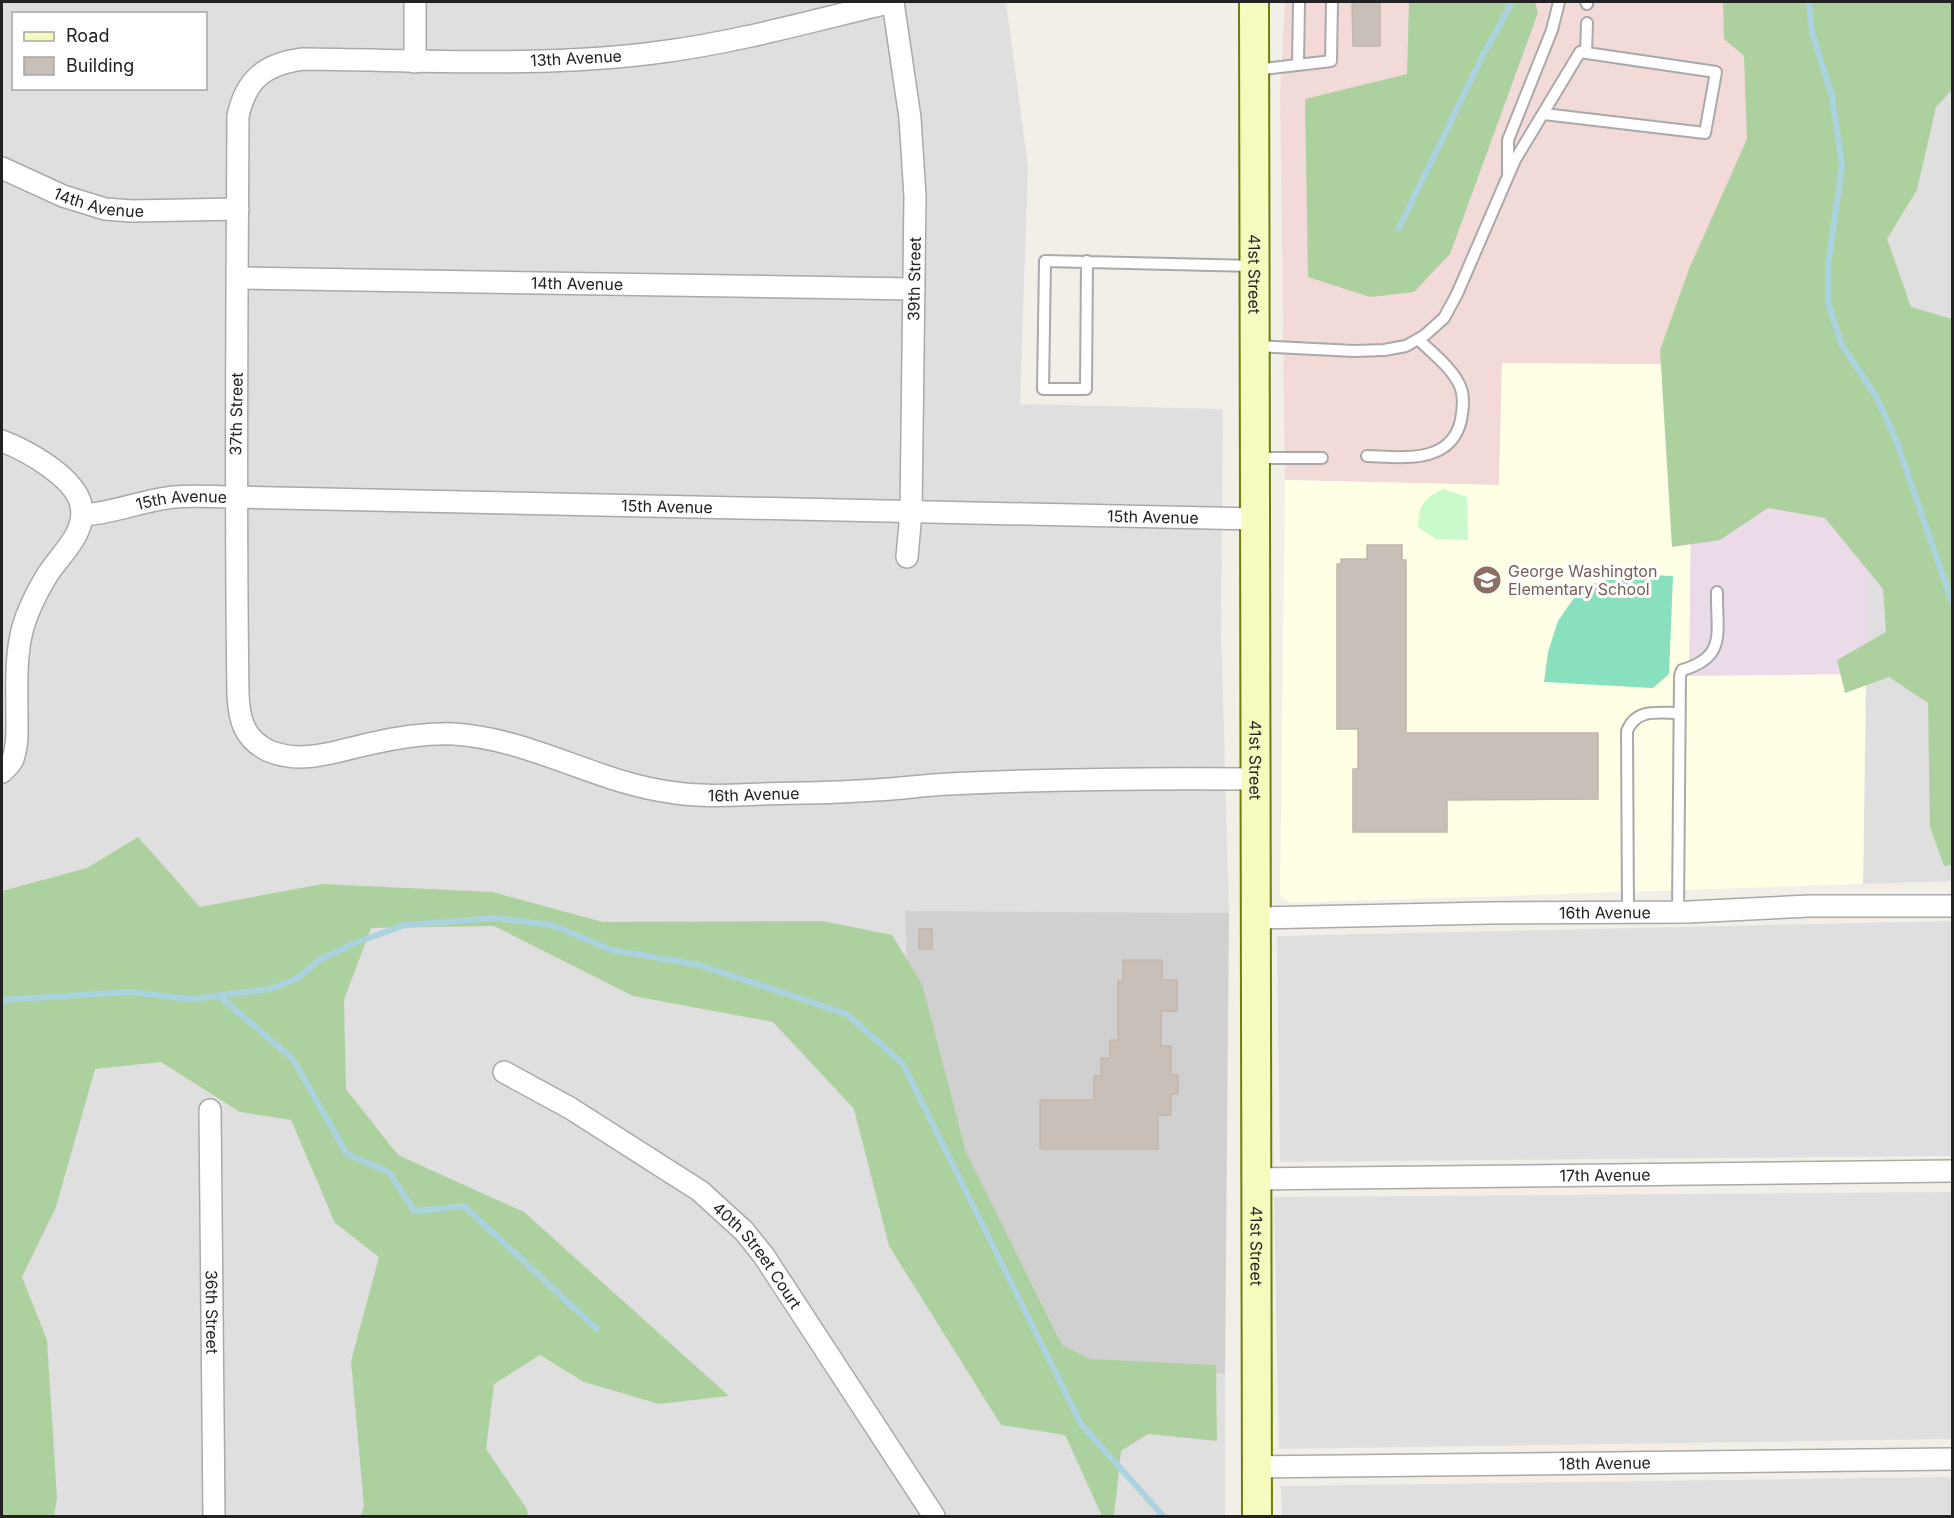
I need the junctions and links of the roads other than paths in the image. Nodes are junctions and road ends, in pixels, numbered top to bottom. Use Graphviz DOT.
graph roads {
  1 [pos="415,2"];
  2 [pos="892,2"];
  3 [pos="1254,2"];
  4 [pos="1299,2"];
  5 [pos="1332,2"];
  6 [pos="1559,2"];
  7 [pos="1587,23"];
  8 [pos="1586,53"];
  9 [pos="415,62"];
  10 [pos="1298,65"];
  11 [pos="1254,70"];
  12 [pos="259,75"];
  13 [pos="1544,114"];
  14 [pos="2,168"];
  15 [pos="1508,175"];
  16 [pos="238,209"];
  17 [pos="1087,261"];
  18 [pos="1254,266"];
  19 [pos="239,278"];
  20 [pos="914,289"];
  21 [pos="1418,339"];
  22 [pos="1255,346"];
  23 [pos="2,441"];
  24 [pos="1366,456"];
  25 [pos="1255,458"];
  26 [pos="1322,458"];
  27 [pos="235,497"];
  28 [pos="911,512"];
  29 [pos="83,515"];
  30 [pos="1255,519"];
  31 [pos="908,557"];
  32 [pos="1717,592"];
  33 [pos="1679,713"];
  34 [pos="264,748"];
  35 [pos="2,772"];
  36 [pos="1256,779"];
  37 [pos="1953,906"];
  38 [pos="1628,912"];
  39 [pos="1678,912"];
  40 [pos="1255,918"];
  41 [pos="504,1072"];
  42 [pos="210,1110"];
  43 [pos="1953,1171"];
  44 [pos="1257,1179"];
  45 [pos="1953,1460"];
  46 [pos="1257,1467"];
  47 [pos="214,1516"];
  48 [pos="934,1516"];
  49 [pos="1257,1516"];
  1 -- 9 [label="street"];
  2 -- 9 [label="street, 13th Avenue"];
  2 -- 20 [label="street, 39th Street"];
  3 -- 11 [label="street, 41st Street"];
  4 -- 10 [label="lane"];
  5 -- 10 [label="lane"];
  6 -- 15 [label="lane"];
  7 -- 8 [label="lane"];
  8 -- 13 [label="lane"];
  8 -- 13 [label="lane"];
  9 -- 12 [label="street, 13th Avenue"];
  10 -- 11 [label="lane"];
  11 -- 18 [label="street, 41st Street"];
  12 -- 16 [label="street, 37th Street"];
  13 -- 15 [label="lane"];
  14 -- 16 [label="street, 14th Avenue"];
  15 -- 21 [label="lane"];
  16 -- 19 [label="street, 37th Street"];
  17 -- 17 [label="lane"];
  17 -- 18 [label="lane"];
  18 -- 22 [label="street, 41st Street"];
  19 -- 20 [label="street, 14th Avenue"];
  19 -- 27 [label="street, 37th Street"];
  20 -- 28 [label="street, 39th Street"];
  21 -- 22 [label="lane"];
  21 -- 24 [label="lane"];
  22 -- 25 [label="street, 41st Street"];
  23 -- 29 [label="street"];
  25 -- 26 [label="lane"];
  25 -- 30 [label="street, 41st Street"];
  27 -- 28 [label="street, 15th Avenue"];
  27 -- 29 [label="street, 15th Avenue"];
  27 -- 34 [label="street, 37th Street"];
  28 -- 30 [label="street, 15th Avenue"];
  28 -- 31 [label="street, 39th Street"];
  29 -- 35 [label="street"];
  30 -- 36 [label="street, 41st Street"];
  32 -- 33 [label="lane"];
  33 -- 38 [label="lane"];
  33 -- 39 [label="lane"];
  34 -- 36 [label="street, 16th Avenue"];
  36 -- 40 [label="street, 41st Street"];
  37 -- 39 [label="street, 16th Avenue"];
  38 -- 39 [label="street, 16th Avenue"];
  38 -- 40 [label="street, 16th Avenue"];
  40 -- 44 [label="street, 41st Street"];
  41 -- 48 [label="street, 40th Street Court"];
  42 -- 47 [label="street, 36th Street"];
  43 -- 44 [label="street, 17th Avenue"];
  44 -- 46 [label="street, 41st Street"];
  45 -- 46 [label="street, 18th Avenue"];
  46 -- 49 [label="street, 41st Street"];
}
